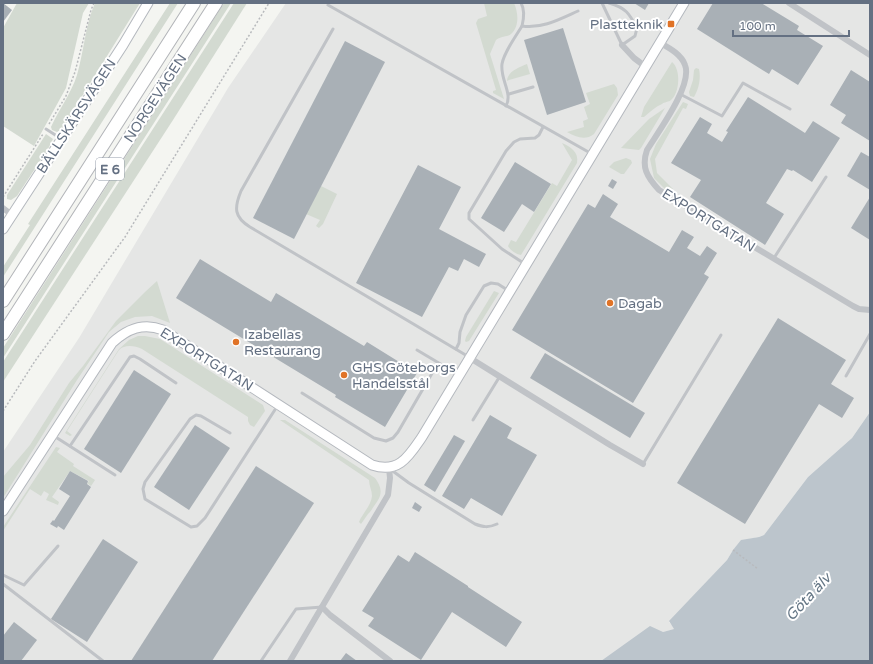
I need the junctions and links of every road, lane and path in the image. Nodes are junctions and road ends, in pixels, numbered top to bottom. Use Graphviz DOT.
graph roads {
  1 [pos="94,3"];
  2 [pos="148,3"];
  3 [pos="194,3"];
  4 [pos="216,3"];
  5 [pos="269,3"];
  6 [pos="521,3"];
  7 [pos="602,3"];
  8 [pos="608,3"];
  9 [pos="684,3"];
  10 [pos="789,3"];
  11 [pos="328,5"];
  12 [pos="578,11"];
  13 [pos="522,26"];
  14 [pos="333,29"];
  15 [pos="660,43"];
  16 [pos="622,45"];
  17 [pos="870,55"];
  18 [pos="646,67"];
  19 [pos="533,87"];
  20 [pos="508,94"];
  21 [pos="680,94"];
  22 [pos="506,106"];
  23 [pos="790,109"];
  24 [pos="543,127"];
  25 [pos="46,129"];
  26 [pos="61,139"];
  27 [pos="593,155"];
  28 [pos="826,177"];
  29 [pos="3,197"];
  30 [pos="3,208"];
  31 [pos="12,215"];
  32 [pos="3,229"];
  33 [pos="773,259"];
  34 [pos="526,265"];
  35 [pos="510,292"];
  36 [pos="3,301"];
  37 [pos="870,311"];
  38 [pos="3,334"];
  39 [pos="870,334"];
  40 [pos="721,335"];
  41 [pos="456,349"];
  42 [pos="417,350"];
  43 [pos="470,358"];
  44 [pos="438,363"];
  45 [pos="460,375"];
  46 [pos="500,376"];
  47 [pos="846,376"];
  48 [pos="176,383"];
  49 [pos="302,393"];
  50 [pos="278,404"];
  51 [pos="3,411"];
  52 [pos="473,420"];
  53 [pos="230,433"];
  54 [pos="53,435"];
  55 [pos="70,446"];
  56 [pos="643,464"];
  57 [pos="389,468"];
  58 [pos="115,475"];
  59 [pos="3,511"];
  60 [pos="497,524"];
  61 [pos="58,546"];
  62 [pos="733,550"];
  63 [pos="758,569"];
  64 [pos="3,574"];
  65 [pos="3,584"];
  66 [pos="322,607"];
  67 [pos="103,661"];
  68 [pos="261,661"];
  69 [pos="290,661"];
  70 [pos="390,661"];
  1 -- 25 [label="path"];
  2 -- 26 [label="street, BÄLLSKÄRSVÄGEN"];
  3 -- 36 [label="highway, NORGEVÄGEN / E 6"];
  4 -- 38 [label="highway, NORGEVÄGEN / E 6"];
  5 -- 51 [label="path"];
  6 -- 13 [label="lane"];
  7 -- 16 [label="lane"];
  8 -- 16 [label="lane"];
  9 -- 15 [label="street"];
  10 -- 17 [label="street"];
  11 -- 22 [label="lane"];
  12 -- 13 [label="lane"];
  13 -- 20 [label="lane"];
  14 -- 41 [label="lane"];
  15 -- 18 [label="street"];
  15 -- 21 [label="street, EXPORTGATAN"];
  16 -- 18 [label="street"];
  18 -- 27 [label="street"];
  19 -- 20 [label="lane"];
  20 -- 22 [label="lane"];
  21 -- 23 [label="lane"];
  21 -- 33 [label="street, EXPORTGATAN"];
  22 -- 24 [label="lane"];
  24 -- 27 [label="lane"];
  24 -- 34 [label="lane"];
  25 -- 26 [label="lane"];
  25 -- 29 [label="path"];
  26 -- 31 [label="street, BÄLLSKÄRSVÄGEN"];
  27 -- 34 [label="street"];
  28 -- 33 [label="lane"];
  30 -- 31 [label="street"];
  31 -- 32 [label="street, BÄLLSKÄRSVÄGEN"];
  33 -- 37 [label="street, EXPORTGATAN"];
  34 -- 35 [label="street"];
  35 -- 41 [label="lane"];
  35 -- 43 [label="street"];
  39 -- 47 [label="lane"];
  40 -- 56 [label="lane"];
  41 -- 43 [label="lane"];
  42 -- 44 [label="lane"];
  43 -- 45 [label="street"];
  43 -- 46 [label="street"];
  44 -- 45 [label="lane"];
  44 -- 49 [label="lane"];
  45 -- 57 [label="street"];
  46 -- 52 [label="lane"];
  46 -- 56 [label="street"];
  48 -- 55 [label="lane"];
  50 -- 53 [label="lane"];
  50 -- 54 [label="street, EXPORTGATAN"];
  50 -- 57 [label="street, EXPORTGATAN"];
  54 -- 55 [label="lane"];
  54 -- 59 [label="street, EXPORTGATAN"];
  55 -- 58 [label="lane"];
  57 -- 60 [label="lane"];
  57 -- 66 [label="street"];
  61 -- 64 [label="lane"];
  62 -- 63 [label="path"];
  65 -- 67 [label="lane"];
  66 -- 68 [label="lane"];
  66 -- 69 [label="street"];
  66 -- 70 [label="street"];
}
